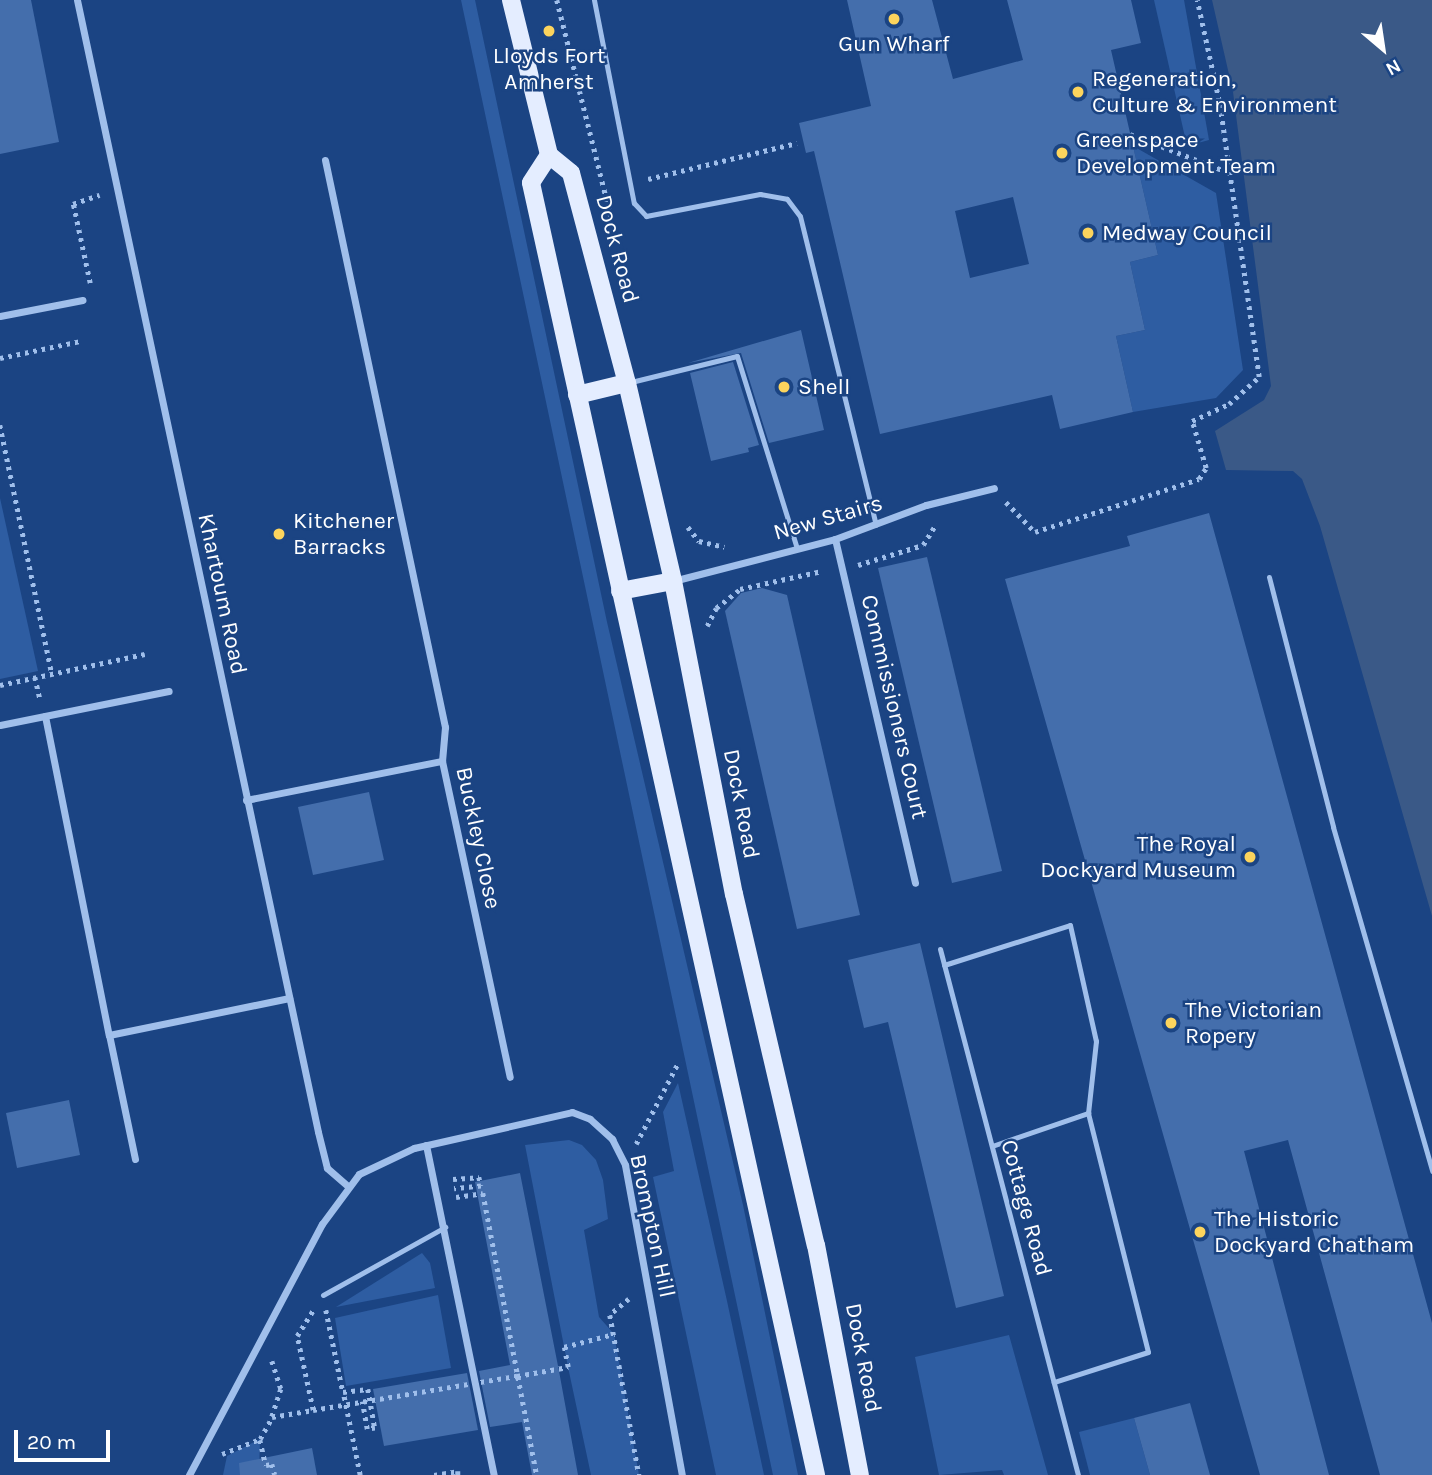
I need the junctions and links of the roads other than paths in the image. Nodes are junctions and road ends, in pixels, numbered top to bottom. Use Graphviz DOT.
graph roads {
  1 [pos="77,0"];
  2 [pos="511,0"];
  3 [pos="594,0"];
  4 [pos="549,155"];
  5 [pos="325,160"];
  6 [pos="82,300"];
  7 [pos="0,316"];
  8 [pos="627,383"];
  9 [pos="577,395"];
  10 [pos="994,488"];
  11 [pos="876,525"];
  12 [pos="835,539"];
  13 [pos="797,548"];
  14 [pos="1269,577"];
  15 [pos="673,581"];
  16 [pos="620,591"];
  17 [pos="169,691"];
  18 [pos="45,716"];
  19 [pos="0,725"];
  20 [pos="442,761"];
  21 [pos="246,800"];
  22 [pos="915,883"];
  23 [pos="940,949"];
  24 [pos="944,965"];
  25 [pos="289,998"];
  26 [pos="109,1035"];
  27 [pos="509,1077"];
  28 [pos="1087,1113"];
  29 [pos="426,1144"];
  30 [pos="992,1146"];
  31 [pos="135,1159"];
  32 [pos="1432,1171"];
  33 [pos="348,1186"];
  34 [pos="446,1227"];
  35 [pos="323,1295"];
  36 [pos="1054,1382"];
  37 [pos="189,1475"];
  38 [pos="494,1475"];
  39 [pos="682,1475"];
  40 [pos="816,1475"];
  41 [pos="860,1475"];
  42 [pos="1078,1475"];
  1 -- 21 [label="street, Khartoum Road"];
  2 -- 4 [label="main road"];
  3 -- 11 [label="lane"];
  4 -- 8 [label="main road, Dock Road"];
  4 -- 9 [label="main road"];
  5 -- 20 [label="street"];
  6 -- 7 [label="street"];
  8 -- 9 [label="main road"];
  8 -- 13 [label="lane"];
  8 -- 15 [label="main road, Dock Road"];
  9 -- 16 [label="main road"];
  10 -- 11 [label="street, New Stairs"];
  11 -- 12 [label="street, New Stairs"];
  12 -- 13 [label="street, New Stairs"];
  12 -- 22 [label="street, Commissioners Court"];
  13 -- 15 [label="street, New Stairs"];
  14 -- 32 [label="lane"];
  15 -- 16 [label="main road"];
  15 -- 41 [label="main road, Dock Road"];
  16 -- 40 [label="main road"];
  17 -- 18 [label="street"];
  18 -- 19 [label="street"];
  18 -- 26 [label="street"];
  20 -- 21 [label="street, Buckley Close"];
  20 -- 27 [label="street, Buckley Close"];
  21 -- 25 [label="street, Khartoum Road"];
  23 -- 24 [label="lane, Cottage Road"];
  24 -- 28 [label="lane"];
  24 -- 30 [label="lane, Cottage Road"];
  25 -- 26 [label="street"];
  25 -- 33 [label="street, Khartoum Road"];
  26 -- 31 [label="street"];
  28 -- 30 [label="lane"];
  28 -- 36 [label="lane"];
  29 -- 33 [label="street, Brompton Hill"];
  29 -- 34 [label="street"];
  29 -- 39 [label="street, Brompton Hill"];
  30 -- 36 [label="lane, Cottage Road"];
  33 -- 37 [label="street, Brompton Hill"];
  34 -- 35 [label="lane"];
  34 -- 38 [label="street"];
  36 -- 42 [label="lane, Cottage Road"];
}
